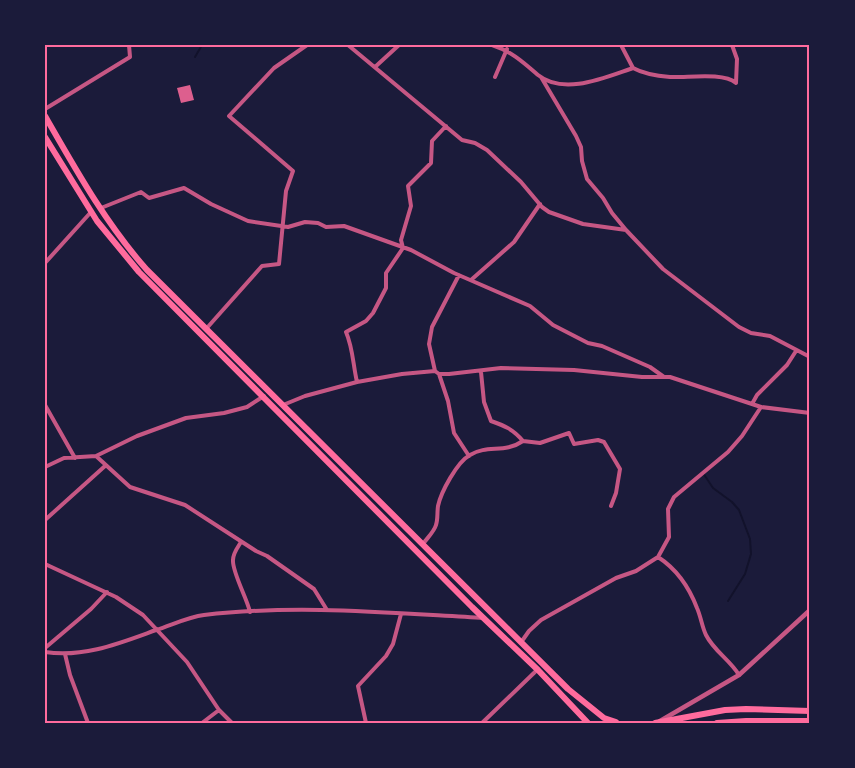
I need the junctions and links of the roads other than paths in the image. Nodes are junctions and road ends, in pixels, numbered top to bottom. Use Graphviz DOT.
graph roads {
  1 [pos="129,45"];
  2 [pos="307,45"];
  3 [pos="348,45"];
  4 [pos="399,45"];
  5 [pos="492,45"];
  6 [pos="621,45"];
  7 [pos="732,45"];
  8 [pos="507,49"];
  9 [pos="375,67"];
  10 [pos="633,68"];
  11 [pos="495,77"];
  12 [pos="540,77"];
  13 [pos="45,109"];
  14 [pos="45,116"];
  15 [pos="446,126"];
  16 [pos="45,137"];
  17 [pos="540,204"];
  18 [pos="100,208"];
  19 [pos="92,211"];
  20 [pos="626,230"];
  21 [pos="403,248"];
  22 [pos="45,263"];
  23 [pos="459,275"];
  24 [pos="471,280"];
  25 [pos="206,329"];
  26 [pos="796,351"];
  27 [pos="810,357"];
  28 [pos="481,372"];
  29 [pos="437,373"];
  30 [pos="664,377"];
  31 [pos="357,382"];
  32 [pos="265,396"];
  33 [pos="752,404"];
  34 [pos="45,405"];
  35 [pos="283,405"];
  36 [pos="761,407"];
  37 [pos="810,413"];
  38 [pos="523,441"];
  39 [pos="96,456"];
  40 [pos="469,456"];
  41 [pos="75,458"];
  42 [pos="105,466"];
  43 [pos="45,467"];
  44 [pos="611,506"];
  45 [pos="45,520"];
  46 [pos="241,542"];
  47 [pos="423,544"];
  48 [pos="658,557"];
  49 [pos="45,564"];
  50 [pos="107,592"];
  51 [pos="327,610"];
  52 [pos="810,610"];
  53 [pos="250,612"];
  54 [pos="401,614"];
  55 [pos="485,618"];
  56 [pos="158,630"];
  57 [pos="522,641"];
  58 [pos="45,650"];
  59 [pos="65,654"];
  60 [pos="538,669"];
  61 [pos="739,675"];
  62 [pos="219,710"];
  63 [pos="810,711"];
  64 [pos="810,721"];
  65 [pos="796,722"];
  66 [pos="88,723"];
  67 [pos="202,723"];
  68 [pos="232,723"];
  69 [pos="366,723"];
  70 [pos="482,723"];
  71 [pos="588,723"];
  72 [pos="615,723"];
  73 [pos="656,723"];
  74 [pos="717,723"];
  1 -- 13 [label="street"];
  2 -- 25 [label="street"];
  3 -- 9 [label="street"];
  4 -- 9 [label="street"];
  5 -- 8 [label="street"];
  6 -- 10 [label="street"];
  7 -- 10 [label="street"];
  8 -- 11 [label="street"];
  8 -- 12 [label="street"];
  9 -- 15 [label="street"];
  10 -- 12 [label="street"];
  12 -- 20 [label="street"];
  14 -- 18 [label="highway"];
  15 -- 17 [label="street"];
  15 -- 21 [label="street"];
  16 -- 19 [label="highway"];
  17 -- 20 [label="street"];
  17 -- 24 [label="street"];
  18 -- 21 [label="street"];
  18 -- 25 [label="highway"];
  19 -- 22 [label="street"];
  19 -- 32 [label="highway"];
  20 -- 26 [label="street"];
  21 -- 23 [label="street"];
  21 -- 31 [label="street"];
  23 -- 24 [label="street"];
  23 -- 29 [label="street"];
  24 -- 30 [label="street"];
  25 -- 35 [label="highway"];
  26 -- 27 [label="street"];
  26 -- 33 [label="street"];
  28 -- 29 [label="street"];
  28 -- 30 [label="street"];
  28 -- 38 [label="street"];
  29 -- 31 [label="street"];
  29 -- 40 [label="street"];
  30 -- 33 [label="street"];
  31 -- 35 [label="street"];
  32 -- 39 [label="street"];
  32 -- 55 [label="highway"];
  33 -- 36 [label="street"];
  34 -- 41 [label="street"];
  35 -- 47 [label="highway"];
  36 -- 37 [label="street"];
  36 -- 48 [label="street"];
  38 -- 40 [label="street"];
  38 -- 44 [label="street"];
  39 -- 41 [label="street"];
  39 -- 42 [label="street"];
  40 -- 47 [label="street"];
  41 -- 43 [label="street"];
  42 -- 45 [label="street"];
  42 -- 46 [label="street"];
  46 -- 51 [label="street"];
  46 -- 53 [label="street"];
  47 -- 57 [label="highway"];
  48 -- 57 [label="street"];
  48 -- 61 [label="street"];
  49 -- 50 [label="street"];
  50 -- 56 [label="street"];
  50 -- 58 [label="street"];
  51 -- 53 [label="street"];
  51 -- 54 [label="street"];
  52 -- 61 [label="street"];
  53 -- 56 [label="street"];
  54 -- 55 [label="street"];
  54 -- 69 [label="street"];
  55 -- 60 [label="highway"];
  56 -- 59 [label="street"];
  56 -- 62 [label="street"];
  57 -- 72 [label="highway"];
  58 -- 59 [label="street"];
  59 -- 66 [label="street"];
  60 -- 70 [label="street"];
  60 -- 71 [label="highway"];
  61 -- 73 [label="street"];
  62 -- 67 [label="street"];
  62 -- 68 [label="street"];
  63 -- 73 [label="highway"];
  64 -- 65 [label="highway"];
  65 -- 74 [label="highway"];
}
